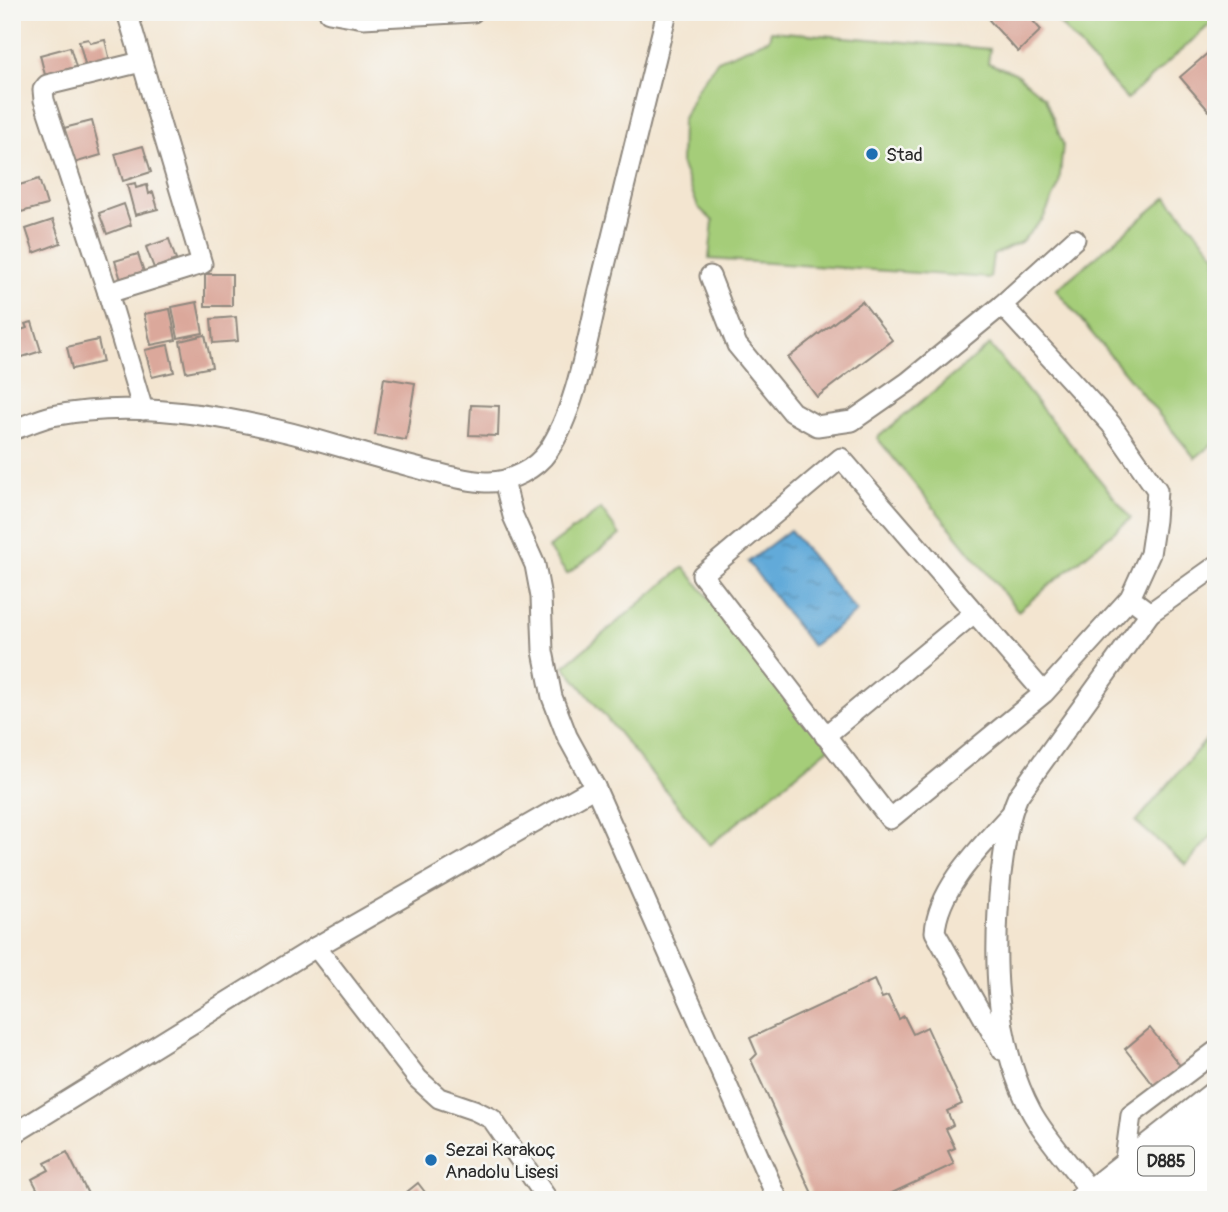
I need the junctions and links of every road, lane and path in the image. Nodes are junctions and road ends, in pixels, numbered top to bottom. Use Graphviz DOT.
graph roads {
  1 [pos="127,12"];
  2 [pos="329,12"];
  3 [pos="473,12"];
  4 [pos="667,12"];
  5 [pos="396,14"];
  6 [pos="141,62"];
  7 [pos="1075,239"];
  8 [pos="710,276"];
  9 [pos="108,293"];
  10 [pos="1002,305"];
  11 [pos="143,410"];
  12 [pos="12,430"];
  13 [pos="504,481"];
  14 [pos="1216,566"];
  15 [pos="1129,598"];
  16 [pos="974,613"];
  17 [pos="1150,613"];
  18 [pos="1044,693"];
  19 [pos="825,736"];
  20 [pos="595,787"];
  21 [pos="1010,815"];
  22 [pos="316,947"];
  23 [pos="1216,1051"];
  24 [pos="1011,1066"];
  25 [pos="1216,1094"];
  26 [pos="1216,1121"];
  27 [pos="12,1135"];
  28 [pos="1216,1149"];
  29 [pos="1124,1167"];
  30 [pos="1216,1176"];
  31 [pos="1097,1197"];
  32 [pos="548,1200"];
  33 [pos="778,1200"];
  34 [pos="1151,1200"];
  35 [pos="1186,1200"];
  1 -- 6 [label="street"];
  2 -- 5 [label="street"];
  3 -- 5 [label="street"];
  4 -- 13 [label="street"];
  6 -- 9 [label="street"];
  6 -- 9 [label="street"];
  7 -- 10 [label="street"];
  8 -- 10 [label="street"];
  9 -- 11 [label="street"];
  10 -- 15 [label="street"];
  11 -- 12 [label="street"];
  11 -- 13 [label="street"];
  13 -- 20 [label="street"];
  14 -- 17 [label="street"];
  15 -- 17 [label="street"];
  15 -- 18 [label="street"];
  16 -- 18 [label="street"];
  16 -- 19 [label="street"];
  16 -- 19 [label="street"];
  17 -- 21 [label="street"];
  18 -- 19 [label="street"];
  20 -- 22 [label="street"];
  20 -- 33 [label="street"];
  21 -- 24 [label="street"];
  21 -- 24 [label="street"];
  22 -- 27 [label="street"];
  22 -- 32 [label="street"];
  23 -- 29 [label="street"];
  24 -- 31 [label="street"];
  25 -- 29 [label="highway"];
  26 -- 31 [label="highway, D885"];
  28 -- 34 [label="highway, D885"];
  29 -- 31 [label="highway"];
  30 -- 35 [label="highway"];
}
